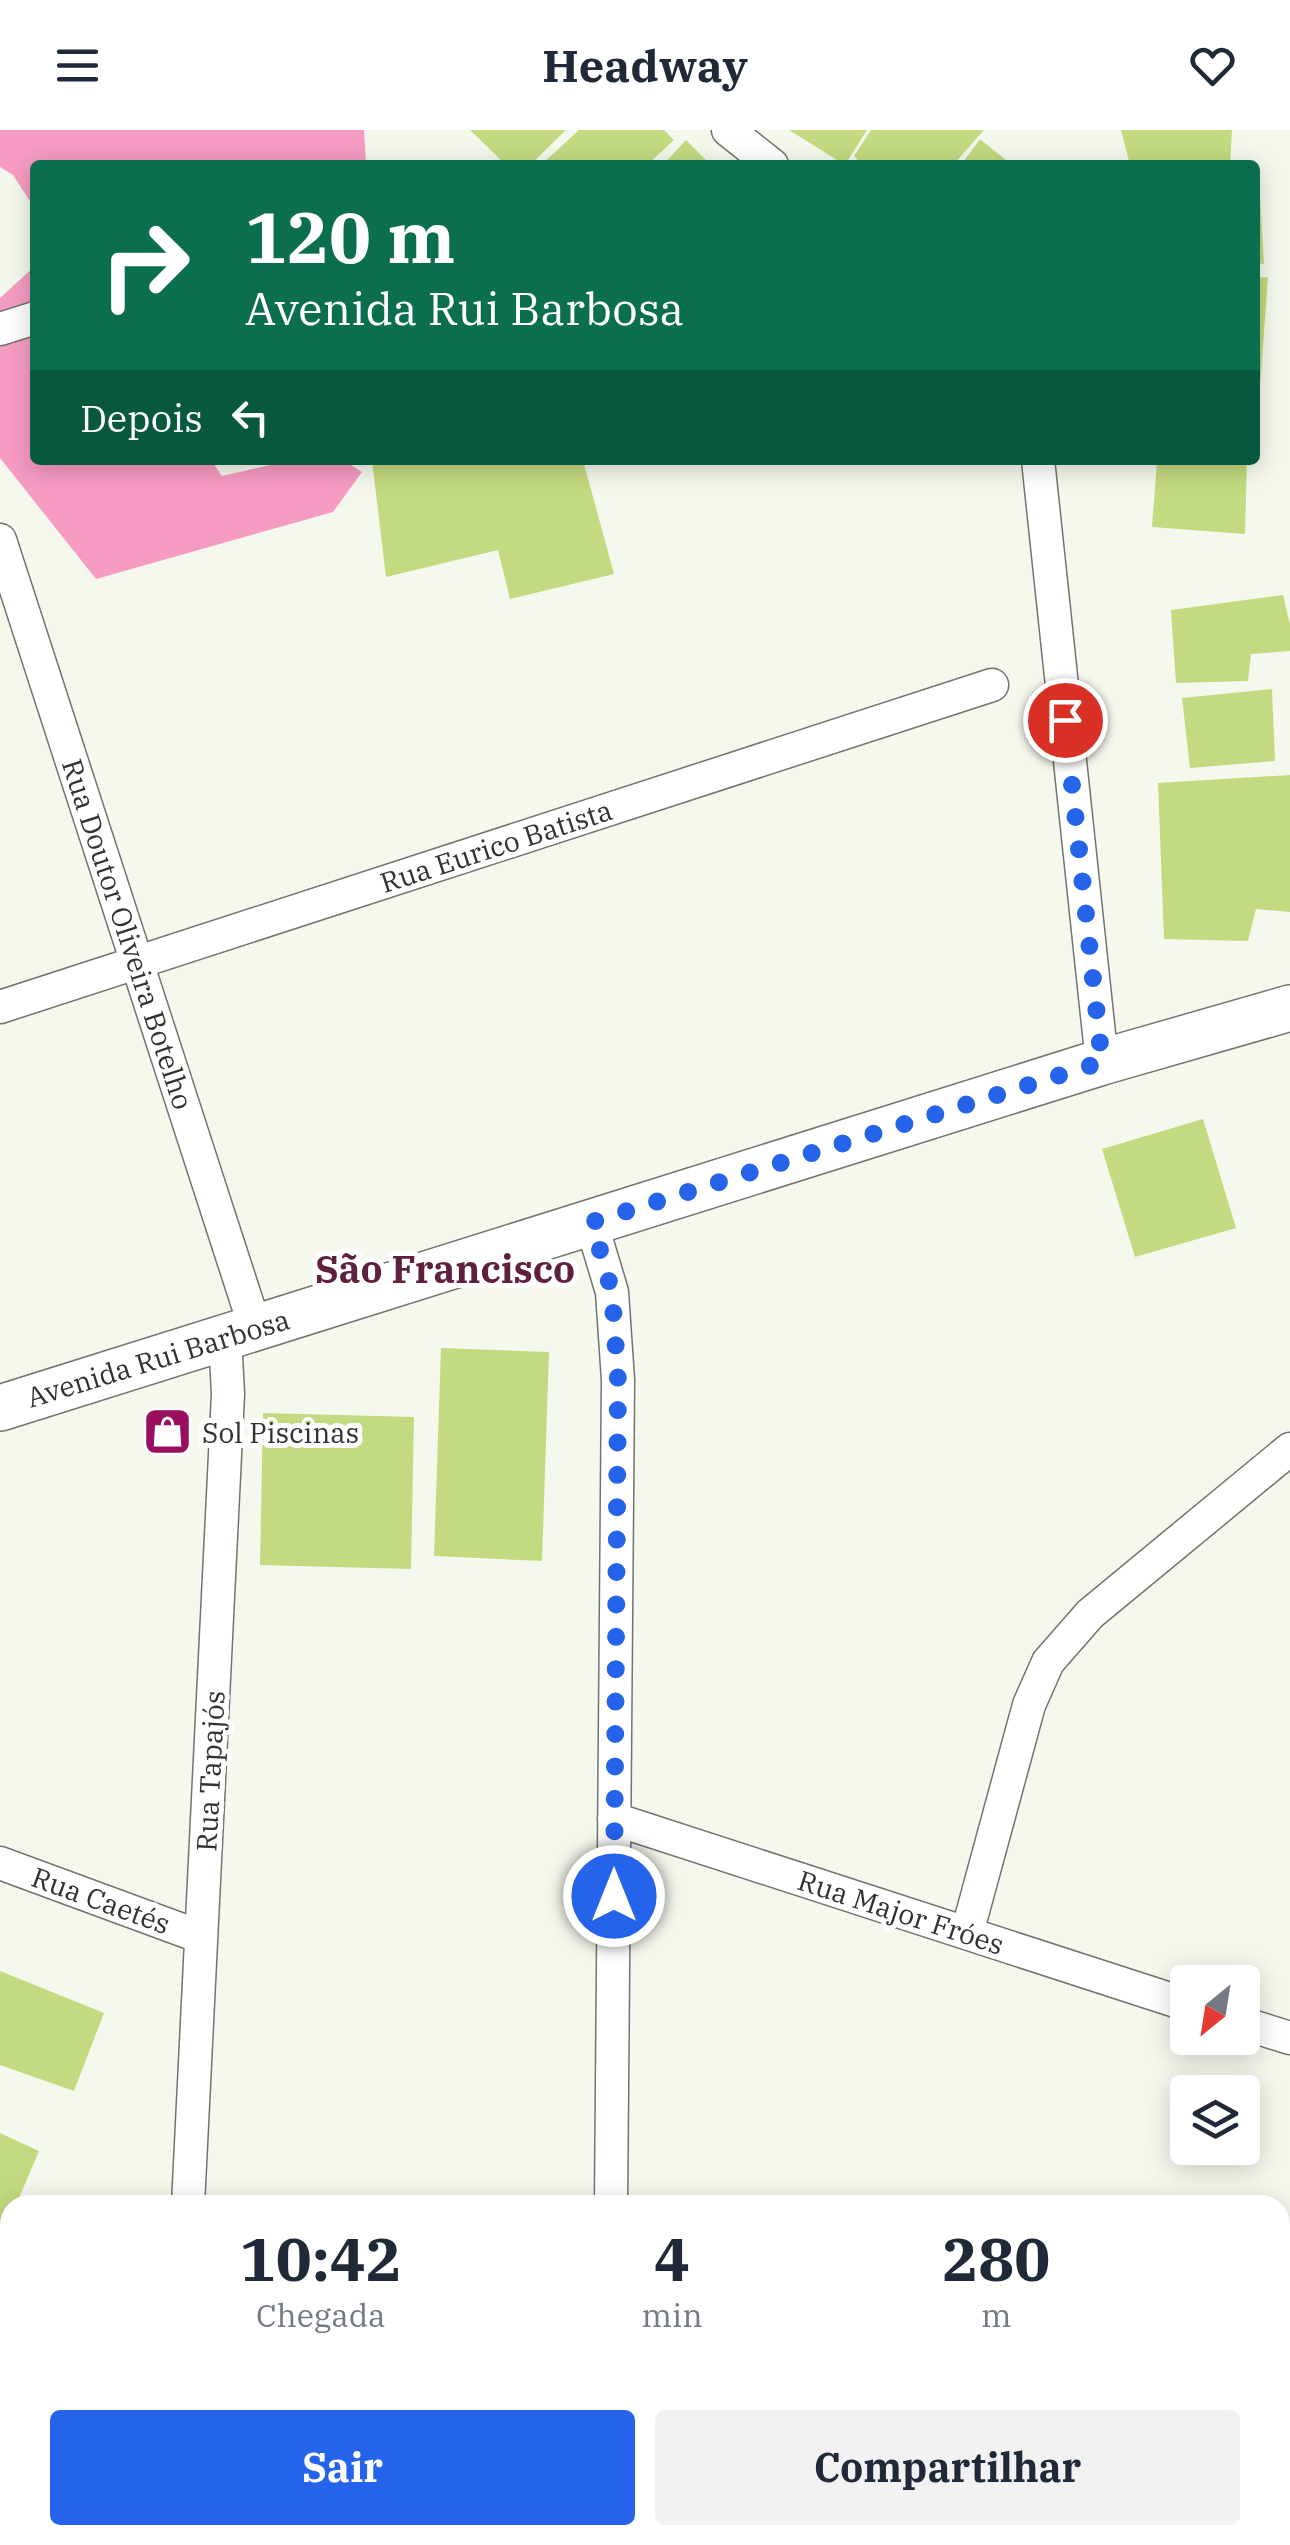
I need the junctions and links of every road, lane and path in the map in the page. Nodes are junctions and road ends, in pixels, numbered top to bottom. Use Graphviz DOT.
graph roads {
  1 [pos="728,130"];
  2 [pos="766,160"];
  3 [pos="30,320"];
  4 [pos="0,329"];
  5 [pos="1039,465"];
  6 [pos="0,540"];
  7 [pos="992,685"];
  8 [pos="137,962"];
  9 [pos="0,1007"];
  10 [pos="1290,1008"];
  11 [pos="1102,1062"];
  12 [pos="592,1222"];
  13 [pos="240,1332"];
  14 [pos="0,1408"];
  15 [pos="1290,1449"];
  16 [pos="614,1819"];
  17 [pos="0,1863"];
  18 [pos="967,1934"];
  19 [pos="202,1936"];
  20 [pos="1170,1999"];
  21 [pos="1260,2029"];
  22 [pos="1290,2038"];
  23 [pos="189,2195"];
  24 [pos="611,2195"];
  1 -- 2 [label="street"];
  3 -- 4 [label="street"];
  5 -- 11 [label="street"];
  6 -- 8 [label="street, Rua Doutor Oliveira Botelho"];
  7 -- 8 [label="street, Rua Eurico Batista"];
  8 -- 9 [label="street, Rua Eurico Batista"];
  8 -- 13 [label="street, Rua Doutor Oliveira Botelho"];
  10 -- 11 [label="main road, Avenida Rui Barbosa"];
  11 -- 12 [label="main road, Avenida Rui Barbosa"];
  12 -- 13 [label="main road, Avenida Rui Barbosa"];
  12 -- 16 [label="street"];
  13 -- 14 [label="main road, Avenida Rui Barbosa"];
  13 -- 19 [label="street, Rua Tapajós"];
  15 -- 18 [label="street"];
  16 -- 18 [label="street, Rua Major Fróes"];
  16 -- 24 [label="street"];
  17 -- 19 [label="street, Rua Caetés"];
  18 -- 20 [label="street, Rua Major Fróes"];
  19 -- 23 [label="street, Rua Tapajós"];
  21 -- 22 [label="street"];
}
